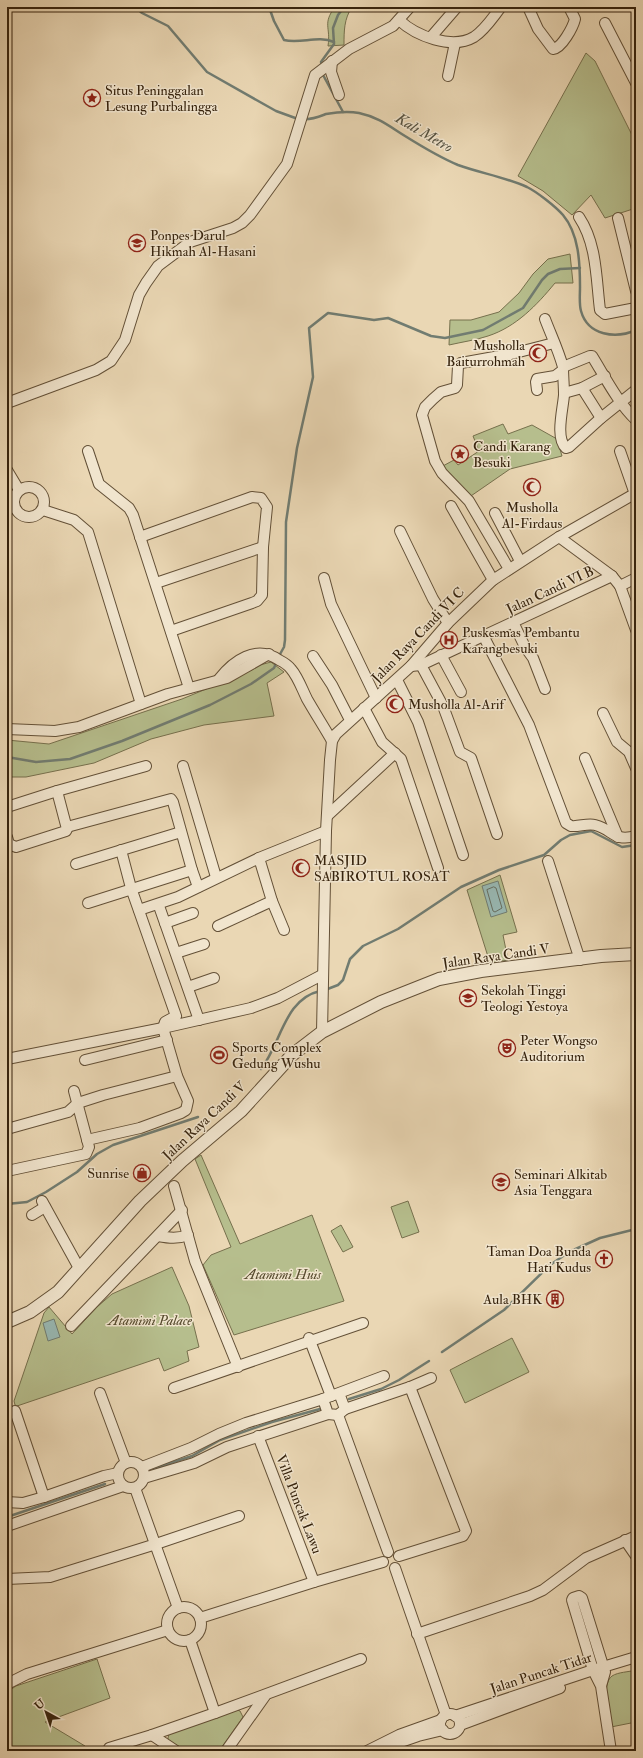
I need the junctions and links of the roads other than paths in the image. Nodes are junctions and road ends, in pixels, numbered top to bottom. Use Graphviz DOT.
graph roads {
  1 [pos="410,7"];
  2 [pos="457,7"];
  3 [pos="501,7"];
  4 [pos="528,7"];
  5 [pos="570,7"];
  6 [pos="399,20"];
  7 [pos="605,23"];
  8 [pos="431,37"];
  9 [pos="455,43"];
  10 [pos="330,63"];
  11 [pos="448,76"];
  12 [pos="636,83"];
  13 [pos="339,95"];
  14 [pos="579,217"];
  15 [pos="618,218"];
  16 [pos="636,291"];
  17 [pos="636,308"];
  18 [pos="545,318"];
  19 [pos="554,342"];
  20 [pos="563,368"];
  21 [pos="605,376"];
  22 [pos="582,388"];
  23 [pos="537,390"];
  24 [pos="636,390"];
  25 [pos="564,393"];
  26 [pos="622,402"];
  27 [pos="7,403"];
  28 [pos="600,418"];
  29 [pos="636,420"];
  30 [pos="88,450"];
  31 [pos="620,451"];
  32 [pos="7,470"];
  33 [pos="19,490"];
  34 [pos="636,493"];
  35 [pos="451,506"];
  36 [pos="43,510"];
  37 [pos="495,513"];
  38 [pos="400,531"];
  39 [pos="140,536"];
  40 [pos="559,537"];
  41 [pos="263,547"];
  42 [pos="520,561"];
  43 [pos="509,569"];
  44 [pos="612,576"];
  45 [pos="324,578"];
  46 [pos="636,578"];
  47 [pos="493,580"];
  48 [pos="156,583"];
  49 [pos="620,586"];
  50 [pos="633,612"];
  51 [pos="513,622"];
  52 [pos="448,623"];
  53 [pos="636,630"];
  54 [pos="172,631"];
  55 [pos="486,641"];
  56 [pos="441,655"];
  57 [pos="313,656"];
  58 [pos="416,666"];
  59 [pos="396,680"];
  60 [pos="189,688"];
  61 [pos="545,689"];
  62 [pos="461,692"];
  63 [pos="376,698"];
  64 [pos="141,704"];
  65 [pos="364,708"];
  66 [pos="603,713"];
  67 [pos="350,720"];
  68 [pos="7,729"];
  69 [pos="332,741"];
  70 [pos="395,753"];
  71 [pos="585,758"];
  72 [pos="146,766"];
  73 [pos="183,766"];
  74 [pos="636,768"];
  75 [pos="57,791"];
  76 [pos="7,807"];
  77 [pos="327,816"];
  78 [pos="67,827"];
  79 [pos="326,831"];
  80 [pos="181,832"];
  81 [pos="497,834"];
  82 [pos="636,836"];
  83 [pos="7,837"];
  84 [pos="618,837"];
  85 [pos="121,850"];
  86 [pos="463,856"];
  87 [pos="259,858"];
  88 [pos="548,861"];
  89 [pos="76,864"];
  90 [pos="438,868"];
  91 [pos="192,870"];
  92 [pos="216,877"];
  93 [pos="198,887"];
  94 [pos="132,888"];
  95 [pos="272,901"];
  96 [pos="88,903"];
  97 [pos="159,906"];
  98 [pos="139,910"];
  99 [pos="193,913"];
  100 [pos="165,923"];
  101 [pos="218,926"];
  102 [pos="284,930"];
  103 [pos="204,944"];
  104 [pos="176,953"];
  105 [pos="636,954"];
  106 [pos="580,960"];
  107 [pos="322,975"];
  108 [pos="214,978"];
  109 [pos="188,987"];
  110 [pos="199,1020"];
  111 [pos="163,1028"];
  112 [pos="322,1032"];
  113 [pos="167,1040"];
  114 [pos="7,1059"];
  115 [pos="85,1060"];
  116 [pos="177,1076"];
  117 [pos="74,1091"];
  118 [pos="78,1103"];
  119 [pos="7,1129"];
  120 [pos="87,1140"];
  121 [pos="7,1171"];
  122 [pos="174,1186"];
  123 [pos="182,1210"];
  124 [pos="32,1214"];
  125 [pos="188,1235"];
  126 [pos="158,1236"];
  127 [pos="80,1268"];
  128 [pos="7,1322"];
  129 [pos="363,1323"];
  130 [pos="71,1326"];
  131 [pos="310,1340"];
  132 [pos="238,1367"];
  133 [pos="384,1376"];
  134 [pos="431,1378"];
  135 [pos="410,1387"];
  136 [pos="174,1388"];
  137 [pos="100,1393"];
  138 [pos="331,1396"];
  139 [pos="15,1411"];
  140 [pos="337,1413"];
  141 [pos="258,1436"];
  142 [pos="126,1463"];
  143 [pos="142,1467"];
  144 [pos="118,1473"];
  145 [pos="144,1478"];
  146 [pos="123,1486"];
  147 [pos="135,1488"];
  148 [pos="44,1498"];
  149 [pos="7,1502"];
  150 [pos="239,1516"];
  151 [pos="7,1526"];
  152 [pos="636,1536"];
  153 [pos="625,1540"];
  154 [pos="156,1544"];
  155 [pos="388,1552"];
  156 [pos="400,1556"];
  157 [pos="636,1556"];
  158 [pos="383,1562"];
  159 [pos="395,1568"];
  160 [pos="7,1579"];
  161 [pos="314,1582"];
  162 [pos="178,1608"];
  163 [pos="200,1618"];
  164 [pos="168,1630"];
  165 [pos="417,1634"];
  166 [pos="190,1640"];
  167 [pos="636,1657"];
  168 [pos="361,1659"];
  169 [pos="636,1664"];
  170 [pos="604,1669"];
  171 [pos="594,1672"];
  172 [pos="7,1684"];
  173 [pos="601,1686"];
  174 [pos="265,1696"];
  175 [pos="215,1713"];
  176 [pos="450,1719"];
  177 [pos="443,1730"];
  178 [pos="152,1735"];
  179 [pos="109,1748"];
  180 [pos="176,1751"];
  181 [pos="226,1751"];
  182 [pos="367,1751"];
  183 [pos="379,1751"];
  184 [pos="611,1751"];
  1 -- 6 [label="street"];
  2 -- 8 [label="street"];
  3 -- 9 [label="street"];
  4 -- 5 [label="street"];
  6 -- 8 [label="street"];
  6 -- 10 [label="street"];
  7 -- 12 [label="street"];
  8 -- 9 [label="street"];
  9 -- 11 [label="street"];
  10 -- 13 [label="street"];
  10 -- 27 [label="street"];
  14 -- 17 [label="street"];
  15 -- 16 [label="street"];
  18 -- 19 [label="street"];
  19 -- 20 [label="street"];
  19 -- 43 [label="street"];
  20 -- 21 [label="street"];
  20 -- 23 [label="street"];
  20 -- 25 [label="street"];
  21 -- 22 [label="street"];
  21 -- 26 [label="street"];
  22 -- 25 [label="street"];
  22 -- 28 [label="street"];
  24 -- 26 [label="street"];
  25 -- 28 [label="street"];
  26 -- 28 [label="street"];
  26 -- 29 [label="street"];
  30 -- 39 [label="street"];
  31 -- 34 [label="street"];
  32 -- 33 [label="street"];
  33 -- 36 [label="street"];
  33 -- 36 [label="street"];
  34 -- 40 [label="street, Jalan Raya Candi VI C"];
  35 -- 47 [label="street"];
  36 -- 64 [label="street"];
  37 -- 42 [label="street"];
  38 -- 52 [label="street"];
  39 -- 41 [label="street"];
  39 -- 48 [label="street"];
  40 -- 42 [label="street, Jalan Raya Candi VI C"];
  40 -- 44 [label="street"];
  41 -- 48 [label="street"];
  41 -- 54 [label="street"];
  42 -- 43 [label="street, Jalan Raya Candi VI C"];
  43 -- 47 [label="street, Jalan Raya Candi VI C"];
  44 -- 49 [label="street"];
  44 -- 51 [label="street, Jalan Candi VI B"];
  45 -- 63 [label="street"];
  46 -- 49 [label="street"];
  47 -- 52 [label="street, Jalan Raya Candi VI C"];
  48 -- 54 [label="street"];
  49 -- 50 [label="street"];
  50 -- 53 [label="street"];
  51 -- 56 [label="street, Jalan Candi VI B"];
  51 -- 61 [label="street"];
  52 -- 58 [label="street, Jalan Raya Candi VI C"];
  54 -- 60 [label="street"];
  55 -- 84 [label="street"];
  56 -- 58 [label="street, Jalan Candi VI B"];
  56 -- 62 [label="street"];
  57 -- 67 [label="street"];
  58 -- 59 [label="street, Jalan Raya Candi VI C"];
  58 -- 81 [label="street"];
  59 -- 63 [label="street, Jalan Raya Candi VI C"];
  59 -- 86 [label="street"];
  60 -- 64 [label="street"];
  60 -- 69 [label="street"];
  63 -- 65 [label="street, Jalan Raya Candi VI C"];
  64 -- 68 [label="street"];
  65 -- 67 [label="street, Jalan Raya Candi VI C"];
  65 -- 70 [label="street"];
  66 -- 74 [label="street"];
  67 -- 69 [label="street, Jalan Raya Candi VI C"];
  69 -- 77 [label="street"];
  70 -- 77 [label="street"];
  70 -- 90 [label="street"];
  71 -- 84 [label="street"];
  72 -- 75 [label="street"];
  73 -- 92 [label="street"];
  75 -- 76 [label="street"];
  75 -- 78 [label="street"];
  77 -- 79 [label="street"];
  78 -- 80 [label="street"];
  78 -- 83 [label="street"];
  79 -- 87 [label="street"];
  79 -- 107 [label="street"];
  80 -- 85 [label="street"];
  80 -- 91 [label="street"];
  82 -- 84 [label="street"];
  85 -- 89 [label="street"];
  85 -- 94 [label="street"];
  87 -- 92 [label="street"];
  87 -- 95 [label="street"];
  88 -- 106 [label="street"];
  91 -- 93 [label="street"];
  91 -- 94 [label="street"];
  92 -- 93 [label="street"];
  93 -- 98 [label="street"];
  94 -- 96 [label="street"];
  94 -- 98 [label="street"];
  95 -- 101 [label="street"];
  95 -- 102 [label="street"];
  97 -- 100 [label="street"];
  98 -- 111 [label="street"];
  99 -- 100 [label="street"];
  100 -- 104 [label="street"];
  103 -- 104 [label="street"];
  104 -- 109 [label="street"];
  105 -- 106 [label="street, Jalan Raya Candi V"];
  106 -- 112 [label="street, Jalan Raya Candi V"];
  107 -- 110 [label="street"];
  107 -- 112 [label="street"];
  108 -- 109 [label="street"];
  109 -- 110 [label="street"];
  110 -- 111 [label="street"];
  111 -- 113 [label="street"];
  111 -- 114 [label="street"];
  112 -- 127 [label="street, Jalan Raya Candi V"];
  113 -- 115 [label="street"];
  113 -- 116 [label="street"];
  116 -- 118 [label="street"];
  116 -- 120 [label="street"];
  117 -- 118 [label="street"];
  118 -- 119 [label="street"];
  118 -- 120 [label="street"];
  120 -- 121 [label="street"];
  122 -- 123 [label="street"];
  123 -- 125 [label="street"];
  123 -- 126 [label="street"];
  124 -- 127 [label="street"];
  125 -- 126 [label="street"];
  125 -- 132 [label="street"];
  126 -- 130 [label="street"];
  127 -- 128 [label="street, Jalan Raya Candi V"];
  129 -- 131 [label="street"];
  131 -- 132 [label="street"];
  131 -- 138 [label="street"];
  132 -- 136 [label="street"];
  133 -- 138 [label="street"];
  134 -- 135 [label="street"];
  135 -- 140 [label="street"];
  135 -- 156 [label="street"];
  137 -- 142 [label="street"];
  138 -- 140 [label="street"];
  138 -- 140 [label="street"];
  138 -- 143 [label="street"];
  139 -- 148 [label="street"];
  140 -- 141 [label="street"];
  140 -- 155 [label="street"];
  141 -- 145 [label="street"];
  141 -- 161 [label="street, Villa Puncak Lawu"];
  142 -- 143 [label="street"];
  142 -- 144 [label="street"];
  143 -- 145 [label="street"];
  144 -- 146 [label="street"];
  144 -- 148 [label="street"];
  145 -- 147 [label="street"];
  146 -- 147 [label="street"];
  146 -- 151 [label="street"];
  147 -- 154 [label="street"];
  148 -- 149 [label="street"];
  150 -- 154 [label="street"];
  152 -- 153 [label="street"];
  153 -- 157 [label="street"];
  153 -- 165 [label="street"];
  154 -- 160 [label="street"];
  154 -- 162 [label="street"];
  155 -- 156 [label="street"];
  155 -- 158 [label="street"];
  156 -- 159 [label="street"];
  158 -- 159 [label="street"];
  158 -- 161 [label="street"];
  159 -- 165 [label="street"];
  161 -- 163 [label="street"];
  162 -- 163 [label="street"];
  162 -- 164 [label="street"];
  163 -- 166 [label="street"];
  164 -- 166 [label="street"];
  164 -- 172 [label="street"];
  165 -- 176 [label="street"];
  166 -- 175 [label="street"];
  167 -- 170 [label="street, Jalan Puncak Tidar"];
  168 -- 174 [label="street"];
  169 -- 170 [label="street, Jalan Puncak Tidar"];
  170 -- 171 [label="street, Jalan Puncak Tidar"];
  170 -- 171 [label="street"];
  170 -- 173 [label="street"];
  171 -- 173 [label="street"];
  171 -- 176 [label="street, Jalan Puncak Tidar"];
  173 -- 184 [label="street"];
  174 -- 175 [label="street"];
  174 -- 181 [label="street"];
  175 -- 178 [label="street"];
  176 -- 177 [label="street"];
  176 -- 177 [label="street, Jalan Puncak Tidar"];
  176 -- 182 [label="street, Jalan Puncak Tidar"];
  177 -- 183 [label="street, Jalan Puncak Tidar"];
  178 -- 179 [label="street"];
  178 -- 180 [label="street"];
}
